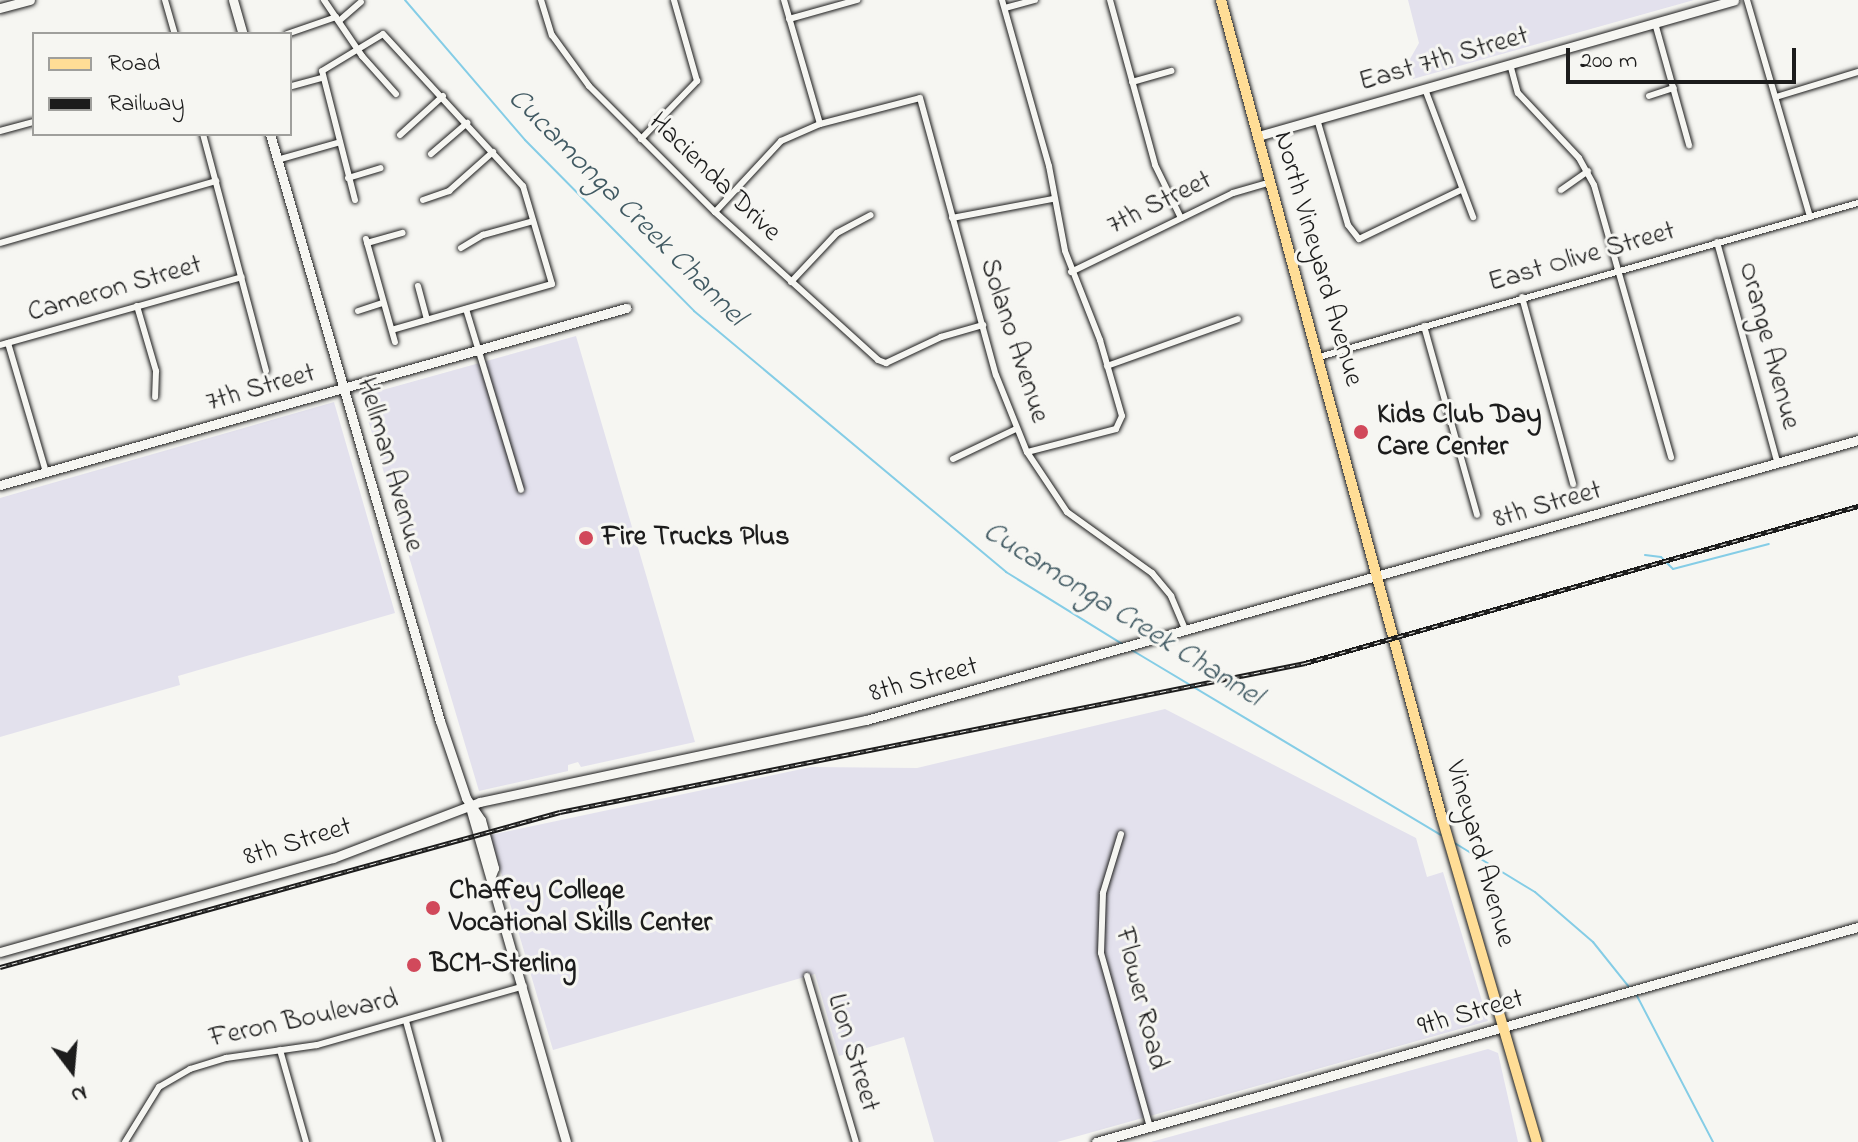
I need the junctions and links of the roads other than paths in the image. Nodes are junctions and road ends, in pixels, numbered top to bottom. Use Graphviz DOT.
graph roads {
  1 [pos="30,0"];
  2 [pos="165,0"];
  3 [pos="233,0"];
  4 [pos="324,0"];
  5 [pos="541,0"];
  6 [pos="674,0"];
  7 [pos="784,0"];
  8 [pos="857,0"];
  9 [pos="1002,0"];
  10 [pos="1035,0"];
  11 [pos="1110,0"];
  12 [pos="1221,0"];
  13 [pos="1734,0"];
  14 [pos="1747,0"];
  15 [pos="361,2"];
  16 [pos="0,8"];
  17 [pos="1005,8"];
  18 [pos="337,19"];
  19 [pos="789,19"];
  20 [pos="1655,23"];
  21 [pos="174,32"];
  22 [pos="242,32"];
  23 [pos="292,32"];
  24 [pos="357,48"];
  25 [pos="1510,64"];
  26 [pos="1171,71"];
  27 [pos="1858,72"];
  28 [pos="322,78"];
  29 [pos="1132,82"];
  30 [pos="292,86"];
  31 [pos="1674,88"];
  32 [pos="1425,89"];
  33 [pos="396,94"];
  34 [pos="443,96"];
  35 [pos="1649,96"];
  36 [pos="1776,97"];
  37 [pos="1317,119"];
  38 [pos="32,123"];
  39 [pos="467,123"];
  40 [pos="820,124"];
  41 [pos="0,131"];
  42 [pos="400,135"];
  43 [pos="204,136"];
  44 [pos="271,136"];
  45 [pos="1258,136"];
  46 [pos="641,139"];
  47 [pos="337,143"];
  48 [pos="1689,145"];
  49 [pos="493,152"];
  50 [pos="431,154"];
  51 [pos="277,160"];
  52 [pos="381,168"];
  53 [pos="1588,171"];
  54 [pos="348,178"];
  55 [pos="216,181"];
  56 [pos="1271,182"];
  57 [pos="1461,190"];
  58 [pos="1561,190"];
  59 [pos="1053,199"];
  60 [pos="355,200"];
  61 [pos="423,200"];
  62 [pos="1858,203"];
  63 [pos="715,212"];
  64 [pos="871,215"];
  65 [pos="1473,217"];
  66 [pos="1810,217"];
  67 [pos="952,218"];
  68 [pos="1181,218"];
  69 [pos="533,221"];
  70 [pos="403,233"];
  71 [pos="1717,242"];
  72 [pos="0,243"];
  73 [pos="461,248"];
  74 [pos="1619,270"];
  75 [pos="1071,272"];
  76 [pos="242,277"];
  77 [pos="791,282"];
  78 [pos="418,286"];
  79 [pos="1522,297"];
  80 [pos="383,303"];
  81 [pos="137,306"];
  82 [pos="626,308"];
  83 [pos="466,309"];
  84 [pos="358,311"];
  85 [pos="1238,319"];
  86 [pos="427,320"];
  87 [pos="983,325"];
  88 [pos="1424,326"];
  89 [pos="392,330"];
  90 [pos="395,342"];
  91 [pos="4,344"];
  92 [pos="477,351"];
  93 [pos="1319,357"];
  94 [pos="1107,366"];
  95 [pos="266,371"];
  96 [pos="343,389"];
  97 [pos="155,397"];
  98 [pos="1016,429"];
  99 [pos="1858,440"];
  100 [pos="1027,452"];
  101 [pos="1671,457"];
  102 [pos="953,459"];
  103 [pos="1777,462"];
  104 [pos="46,472"];
  105 [pos="1573,484"];
  106 [pos="0,485"];
  107 [pos="521,490"];
  108 [pos="1477,515"];
  109 [pos="1380,577"];
  110 [pos="1186,631"];
  111 [pos="470,807"];
  112 [pos="1121,834"];
  113 [pos="1858,927"];
  114 [pos="0,952"];
  115 [pos="807,976"];
  116 [pos="524,986"];
  117 [pos="406,1021"];
  118 [pos="1505,1028"];
  119 [pos="280,1050"];
  120 [pos="1150,1127"];
  121 [pos="125,1142"];
  122 [pos="306,1142"];
  123 [pos="439,1142"];
  124 [pos="566,1142"];
  125 [pos="856,1142"];
  126 [pos="1096,1142"];
  127 [pos="1537,1142"];
  1 -- 16 [label="street"];
  2 -- 21 [label="street"];
  3 -- 22 [label="street"];
  4 -- 18 [label="street"];
  5 -- 46 [label="street, Hacienda Drive"];
  6 -- 46 [label="street"];
  7 -- 19 [label="street"];
  8 -- 19 [label="street"];
  9 -- 17 [label="street"];
  10 -- 17 [label="street"];
  11 -- 29 [label="street"];
  12 -- 45 [label="main road, North Vineyard Avenue"];
  13 -- 20 [label="street, East 7th Street"];
  14 -- 36 [label="street"];
  15 -- 18 [label="street"];
  17 -- 59 [label="street"];
  18 -- 23 [label="street"];
  18 -- 24 [label="street"];
  19 -- 40 [label="street"];
  20 -- 25 [label="street, East 7th Street"];
  20 -- 31 [label="street"];
  24 -- 28 [label="street"];
  24 -- 33 [label="street"];
  24 -- 34 [label="street"];
  25 -- 32 [label="street, East 7th Street"];
  25 -- 53 [label="street"];
  26 -- 29 [label="street"];
  27 -- 36 [label="street"];
  28 -- 30 [label="street"];
  28 -- 47 [label="street"];
  29 -- 68 [label="street"];
  31 -- 35 [label="street"];
  31 -- 48 [label="street"];
  32 -- 37 [label="street, East 7th Street"];
  32 -- 57 [label="street"];
  34 -- 39 [label="street"];
  34 -- 42 [label="street"];
  36 -- 66 [label="street"];
  37 -- 45 [label="street, East 7th Street"];
  37 -- 57 [label="street"];
  38 -- 41 [label="street"];
  39 -- 49 [label="street"];
  39 -- 50 [label="street"];
  40 -- 63 [label="street"];
  40 -- 67 [label="street, Solano Avenue"];
  43 -- 55 [label="street"];
  44 -- 51 [label="street, Hellman Avenue"];
  45 -- 56 [label="main road, North Vineyard Avenue"];
  46 -- 63 [label="street, Hacienda Drive"];
  47 -- 51 [label="street"];
  47 -- 54 [label="street"];
  49 -- 61 [label="street"];
  49 -- 69 [label="street"];
  51 -- 96 [label="street, Hellman Avenue"];
  52 -- 54 [label="street"];
  53 -- 58 [label="street"];
  53 -- 74 [label="street"];
  54 -- 60 [label="street"];
  55 -- 72 [label="street"];
  55 -- 76 [label="street"];
  56 -- 68 [label="street, 7th Street"];
  56 -- 93 [label="main road, North Vineyard Avenue"];
  57 -- 65 [label="street"];
  59 -- 67 [label="street"];
  59 -- 75 [label="street"];
  62 -- 66 [label="street, East Olive Street"];
  63 -- 77 [label="street, Hacienda Drive"];
  64 -- 77 [label="street"];
  66 -- 71 [label="street, East Olive Street"];
  67 -- 87 [label="street, Solano Avenue"];
  68 -- 75 [label="street, 7th Street"];
  69 -- 73 [label="street"];
  69 -- 83 [label="street"];
  70 -- 80 [label="street"];
  71 -- 74 [label="street, East Olive Street"];
  71 -- 103 [label="street, Orange Avenue"];
  74 -- 79 [label="street, East Olive Street"];
  74 -- 101 [label="street"];
  75 -- 94 [label="street"];
  76 -- 81 [label="street, Cameron Street"];
  76 -- 95 [label="street"];
  77 -- 87 [label="street, Hacienda Drive"];
  78 -- 86 [label="street"];
  79 -- 88 [label="street, East Olive Street"];
  79 -- 105 [label="street"];
  80 -- 84 [label="street"];
  80 -- 89 [label="street"];
  81 -- 91 [label="street, Cameron Street"];
  81 -- 97 [label="street"];
  82 -- 92 [label="street, 7th Street"];
  83 -- 86 [label="street"];
  83 -- 92 [label="street"];
  85 -- 94 [label="street"];
  86 -- 89 [label="street"];
  87 -- 98 [label="street, Solano Avenue"];
  88 -- 93 [label="street, East Olive Street"];
  88 -- 108 [label="street"];
  89 -- 90 [label="street"];
  91 -- 104 [label="street"];
  92 -- 96 [label="street, 7th Street"];
  92 -- 107 [label="street"];
  93 -- 109 [label="main road, North Vineyard Avenue"];
  94 -- 100 [label="street"];
  96 -- 104 [label="street, 7th Street"];
  96 -- 111 [label="street, Hellman Avenue"];
  98 -- 100 [label="street, Solano Avenue"];
  98 -- 102 [label="street"];
  99 -- 103 [label="street, 8th Street"];
  100 -- 110 [label="street, Solano Avenue"];
  103 -- 109 [label="street, 8th Street"];
  104 -- 106 [label="street, 7th Street"];
  109 -- 110 [label="street, 8th Street"];
  109 -- 118 [label="main road, Vineyard Avenue"];
  110 -- 111 [label="street, 8th Street"];
  111 -- 114 [label="street, 8th Street"];
  111 -- 116 [label="street, Hellman Avenue"];
  112 -- 120 [label="street, Flower Road"];
  113 -- 118 [label="street, 9th Street"];
  115 -- 125 [label="street, Lion Street"];
  116 -- 117 [label="street, Feron Boulevard"];
  116 -- 124 [label="street, Hellman Avenue"];
  117 -- 119 [label="street, Feron Boulevard"];
  117 -- 123 [label="street"];
  118 -- 120 [label="street, 9th Street"];
  118 -- 127 [label="main road, Vineyard Avenue"];
  119 -- 121 [label="street, Feron Boulevard"];
  119 -- 122 [label="street"];
  120 -- 126 [label="street, 9th Street"];
}
